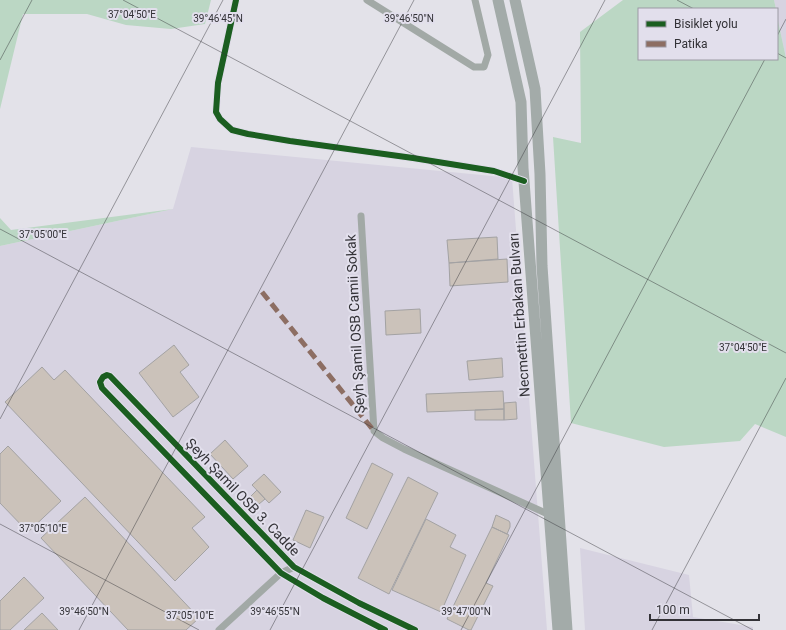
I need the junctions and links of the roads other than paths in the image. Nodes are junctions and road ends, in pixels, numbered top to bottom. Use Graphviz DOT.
graph roads {
  1 [pos="236,0"];
  2 [pos="366,0"];
  3 [pos="475,0"];
  4 [pos="498,0"];
  5 [pos="515,0"];
  6 [pos="524,181"];
  7 [pos="361,216"];
  8 [pos="550,515"];
  9 [pos="294,567"];
  10 [pos="281,573"];
  11 [pos="219,630"];
  12 [pos="385,630"];
  13 [pos="415,630"];
  14 [pos="558,630"];
  15 [pos="568,630"];
  1 -- 6 [label="street"];
  2 -- 3 [label="street"];
  4 -- 6 [label="main road, Necmettin Erbakan Bulvarı"];
  5 -- 15 [label="main road, Necmettin Erbakan Bulvarı"];
  6 -- 8 [label="main road, Necmettin Erbakan Bulvarı"];
  7 -- 8 [label="street, Şeyh Şamil OSB Camii Sokak"];
  8 -- 14 [label="main road, Necmettin Erbakan Bulvarı"];
  9 -- 10 [label="street"];
  9 -- 10 [label="street, Şeyh Şamil OSB 3. Cadde"];
  9 -- 13 [label="street, Şeyh Şamil OSB 3. Cadde"];
  10 -- 11 [label="street"];
  10 -- 12 [label="street"];
}
